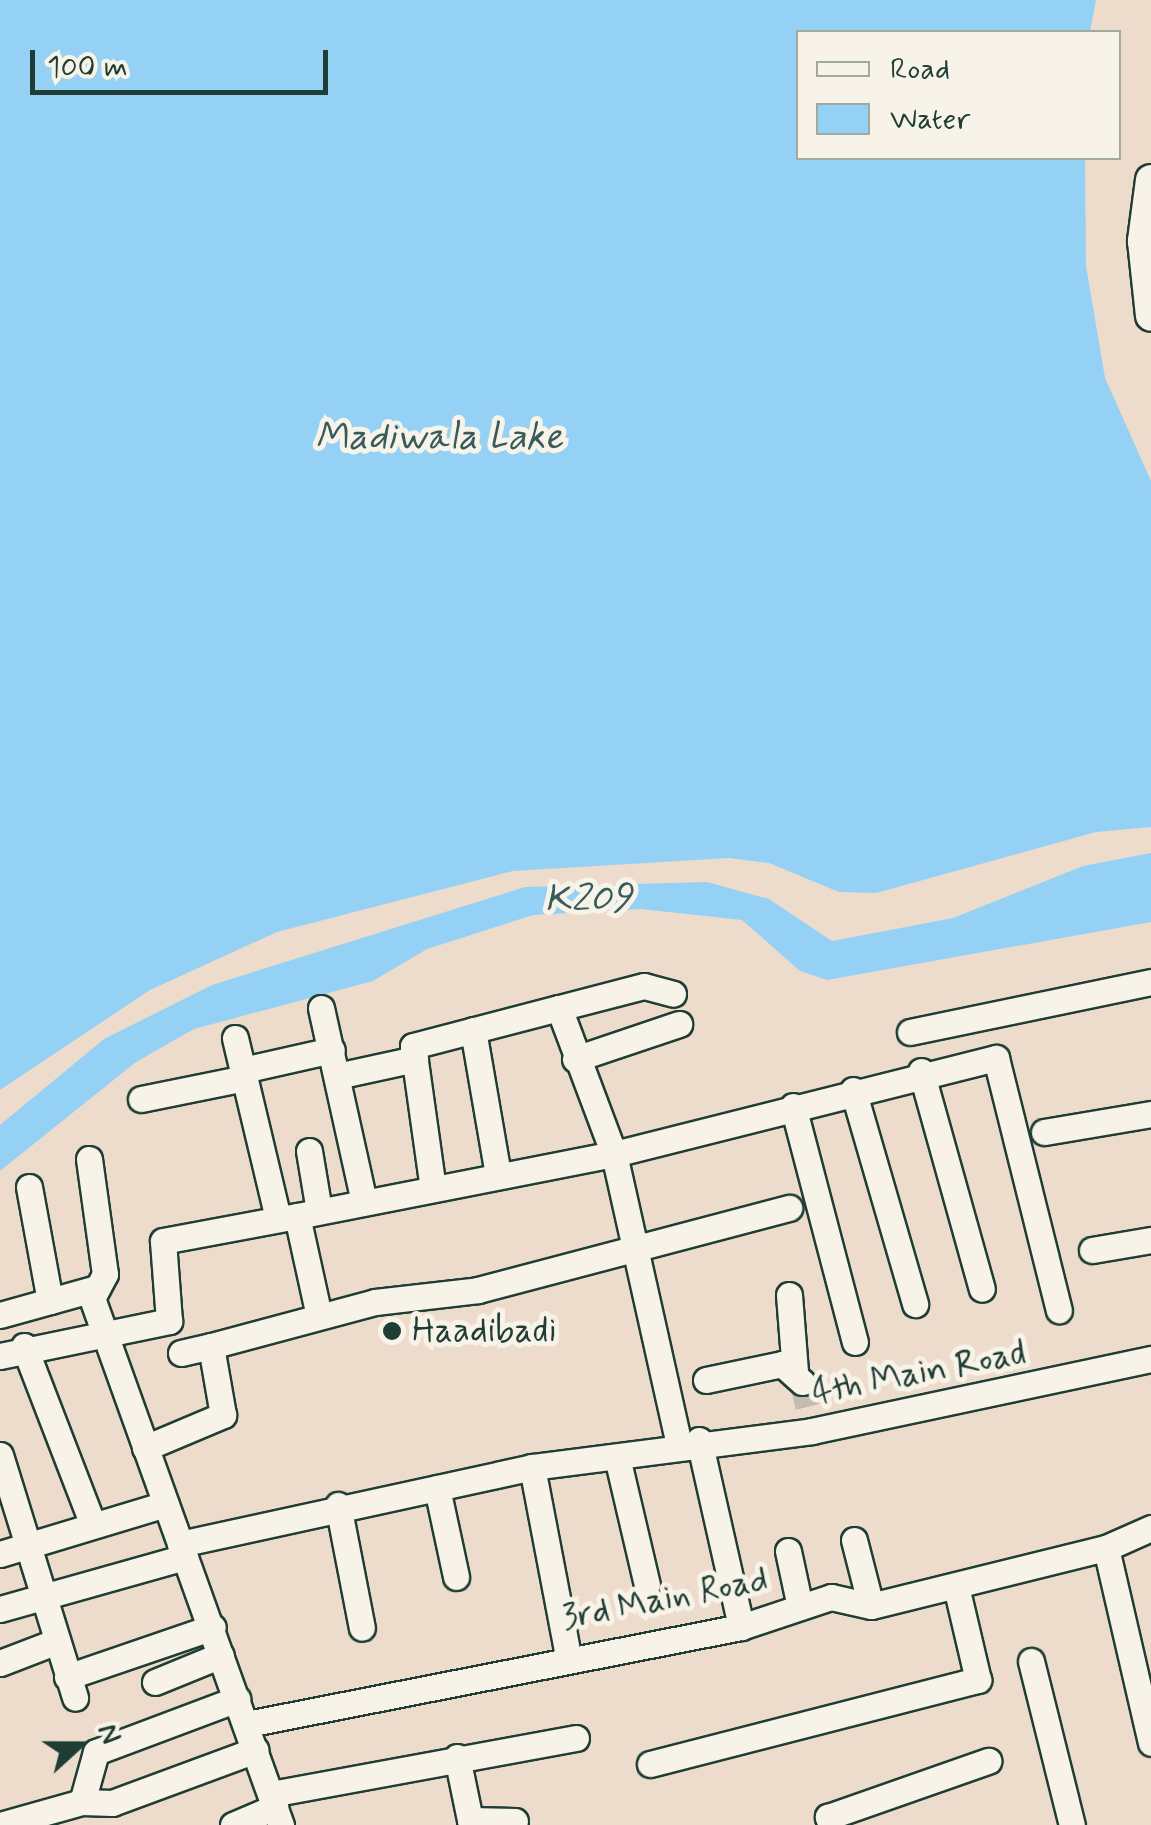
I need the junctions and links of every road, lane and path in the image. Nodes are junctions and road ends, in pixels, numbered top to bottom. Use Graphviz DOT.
graph roads {
  1 [pos="1151,180"];
  2 [pos="1151,316"];
  3 [pos="1151,982"];
  4 [pos="672,994"];
  5 [pos="321,1008"];
  6 [pos="559,1008"];
  7 [pos="680,1024"];
  8 [pos="473,1030"];
  9 [pos="910,1032"];
  10 [pos="235,1038"];
  11 [pos="332,1050"];
  12 [pos="415,1059"];
  13 [pos="575,1059"];
  14 [pos="922,1072"];
  15 [pos="244,1074"];
  16 [pos="337,1076"];
  17 [pos="854,1090"];
  18 [pos="141,1099"];
  19 [pos="794,1106"];
  20 [pos="1151,1114"];
  21 [pos="1044,1132"];
  22 [pos="309,1152"];
  23 [pos="614,1154"];
  24 [pos="89,1159"];
  25 [pos="498,1174"];
  26 [pos="29,1187"];
  27 [pos="433,1188"];
  28 [pos="364,1202"];
  29 [pos="789,1208"];
  30 [pos="298,1216"];
  31 [pos="1151,1240"];
  32 [pos="1092,1250"];
  33 [pos="632,1252"];
  34 [pos="97,1288"];
  35 [pos="982,1290"];
  36 [pos="789,1295"];
  37 [pos="50,1301"];
  38 [pos="915,1304"];
  39 [pos="1059,1310"];
  40 [pos="0,1315"];
  41 [pos="319,1316"];
  42 [pos="106,1335"];
  43 [pos="855,1342"];
  44 [pos="211,1346"];
  45 [pos="12,1351"];
  46 [pos="181,1353"];
  47 [pos="1151,1359"];
  48 [pos="706,1380"];
  49 [pos="689,1442"];
  50 [pos="146,1448"];
  51 [pos="618,1457"];
  52 [pos="532,1467"];
  53 [pos="3,1468"];
  54 [pos="437,1488"];
  55 [pos="166,1504"];
  56 [pos="338,1505"];
  57 [pos="93,1525"];
  58 [pos="1151,1528"];
  59 [pos="854,1540"];
  60 [pos="1106,1548"];
  61 [pos="12,1550"];
  62 [pos="183,1551"];
  63 [pos="788,1551"];
  64 [pos="456,1576"];
  65 [pos="647,1585"];
  66 [pos="956,1586"];
  67 [pos="42,1598"];
  68 [pos="871,1606"];
  69 [pos="800,1608"];
  70 [pos="0,1609"];
  71 [pos="741,1627"];
  72 [pos="213,1628"];
  73 [pos="362,1628"];
  74 [pos="57,1642"];
  75 [pos="568,1655"];
  76 [pos="221,1656"];
  77 [pos="1030,1662"];
  78 [pos="0,1663"];
  79 [pos="155,1682"];
  80 [pos="237,1698"];
  81 [pos="246,1724"];
  82 [pos="576,1738"];
  83 [pos="1151,1743"];
  84 [pos="255,1750"];
  85 [pos="458,1757"];
  86 [pos="988,1760"];
  87 [pos="650,1764"];
  88 [pos="82,1802"];
  89 [pos="276,1809"];
  90 [pos="515,1821"];
  91 [pos="0,1825"];
  92 [pos="233,1825"];
  93 [pos="831,1825"];
  94 [pos="1072,1825"];
  1 -- 2 [label="main road"];
  3 -- 9 [label="street"];
  4 -- 6 [label="street"];
  5 -- 11 [label="street"];
  6 -- 8 [label="street"];
  6 -- 13 [label="street"];
  7 -- 13 [label="street"];
  8 -- 12 [label="street"];
  8 -- 25 [label="street"];
  10 -- 15 [label="street"];
  11 -- 15 [label="street"];
  11 -- 16 [label="street"];
  12 -- 16 [label="street"];
  12 -- 27 [label="street"];
  13 -- 23 [label="street"];
  14 -- 17 [label="street"];
  14 -- 35 [label="street"];
  14 -- 39 [label="street"];
  15 -- 18 [label="street"];
  15 -- 30 [label="street"];
  16 -- 28 [label="street"];
  17 -- 19 [label="street"];
  17 -- 38 [label="street"];
  19 -- 23 [label="street"];
  19 -- 43 [label="street"];
  20 -- 21 [label="street"];
  22 -- 30 [label="street"];
  23 -- 25 [label="street"];
  23 -- 33 [label="street"];
  24 -- 34 [label="street"];
  25 -- 27 [label="street"];
  26 -- 37 [label="street"];
  27 -- 28 [label="street"];
  28 -- 30 [label="street"];
  29 -- 33 [label="street"];
  30 -- 41 [label="street"];
  30 -- 42 [label="street"];
  31 -- 32 [label="street"];
  33 -- 41 [label="street"];
  33 -- 49 [label="street"];
  34 -- 37 [label="street"];
  34 -- 42 [label="street"];
  36 -- 48 [label="street"];
  37 -- 40 [label="street"];
  41 -- 44 [label="street"];
  42 -- 45 [label="street"];
  42 -- 50 [label="street"];
  44 -- 46 [label="street"];
  44 -- 50 [label="street"];
  45 -- 57 [label="street"];
  47 -- 49 [label="street, 4th Main Road"];
  49 -- 51 [label="street, 4th Main Road"];
  49 -- 71 [label="street"];
  50 -- 55 [label="street"];
  51 -- 52 [label="street, 4th Main Road"];
  51 -- 65 [label="street"];
  52 -- 54 [label="street, 4th Main Road"];
  52 -- 75 [label="street"];
  53 -- 61 [label="street"];
  54 -- 56 [label="street, 4th Main Road"];
  54 -- 64 [label="street"];
  55 -- 57 [label="street"];
  55 -- 62 [label="street"];
  56 -- 62 [label="street, 4th Main Road"];
  56 -- 73 [label="street"];
  57 -- 61 [label="street"];
  58 -- 60 [label="street, 3rd Main Road"];
  59 -- 68 [label="street"];
  60 -- 66 [label="street, 3rd Main Road"];
  60 -- 83 [label="street"];
  61 -- 67 [label="street"];
  62 -- 67 [label="street, 4th Main Road"];
  62 -- 72 [label="street"];
  63 -- 69 [label="street"];
  66 -- 68 [label="street, 3rd Main Road"];
  66 -- 87 [label="street"];
  67 -- 70 [label="street, 4th Main Road"];
  67 -- 74 [label="street"];
  68 -- 69 [label="street, 3rd Main Road"];
  69 -- 71 [label="street, 3rd Main Road"];
  71 -- 75 [label="street, 3rd Main Road"];
  72 -- 74 [label="street"];
  72 -- 76 [label="street"];
  74 -- 78 [label="street"];
  75 -- 81 [label="street, 3rd Main Road"];
  76 -- 79 [label="street"];
  76 -- 80 [label="street"];
  77 -- 94 [label="street"];
  80 -- 81 [label="street"];
  80 -- 88 [label="street"];
  81 -- 84 [label="street"];
  82 -- 85 [label="street"];
  84 -- 88 [label="street"];
  84 -- 89 [label="street"];
  85 -- 89 [label="street"];
  85 -- 90 [label="street"];
  86 -- 93 [label="street"];
  88 -- 91 [label="street"];
  89 -- 92 [label="street"];
}
